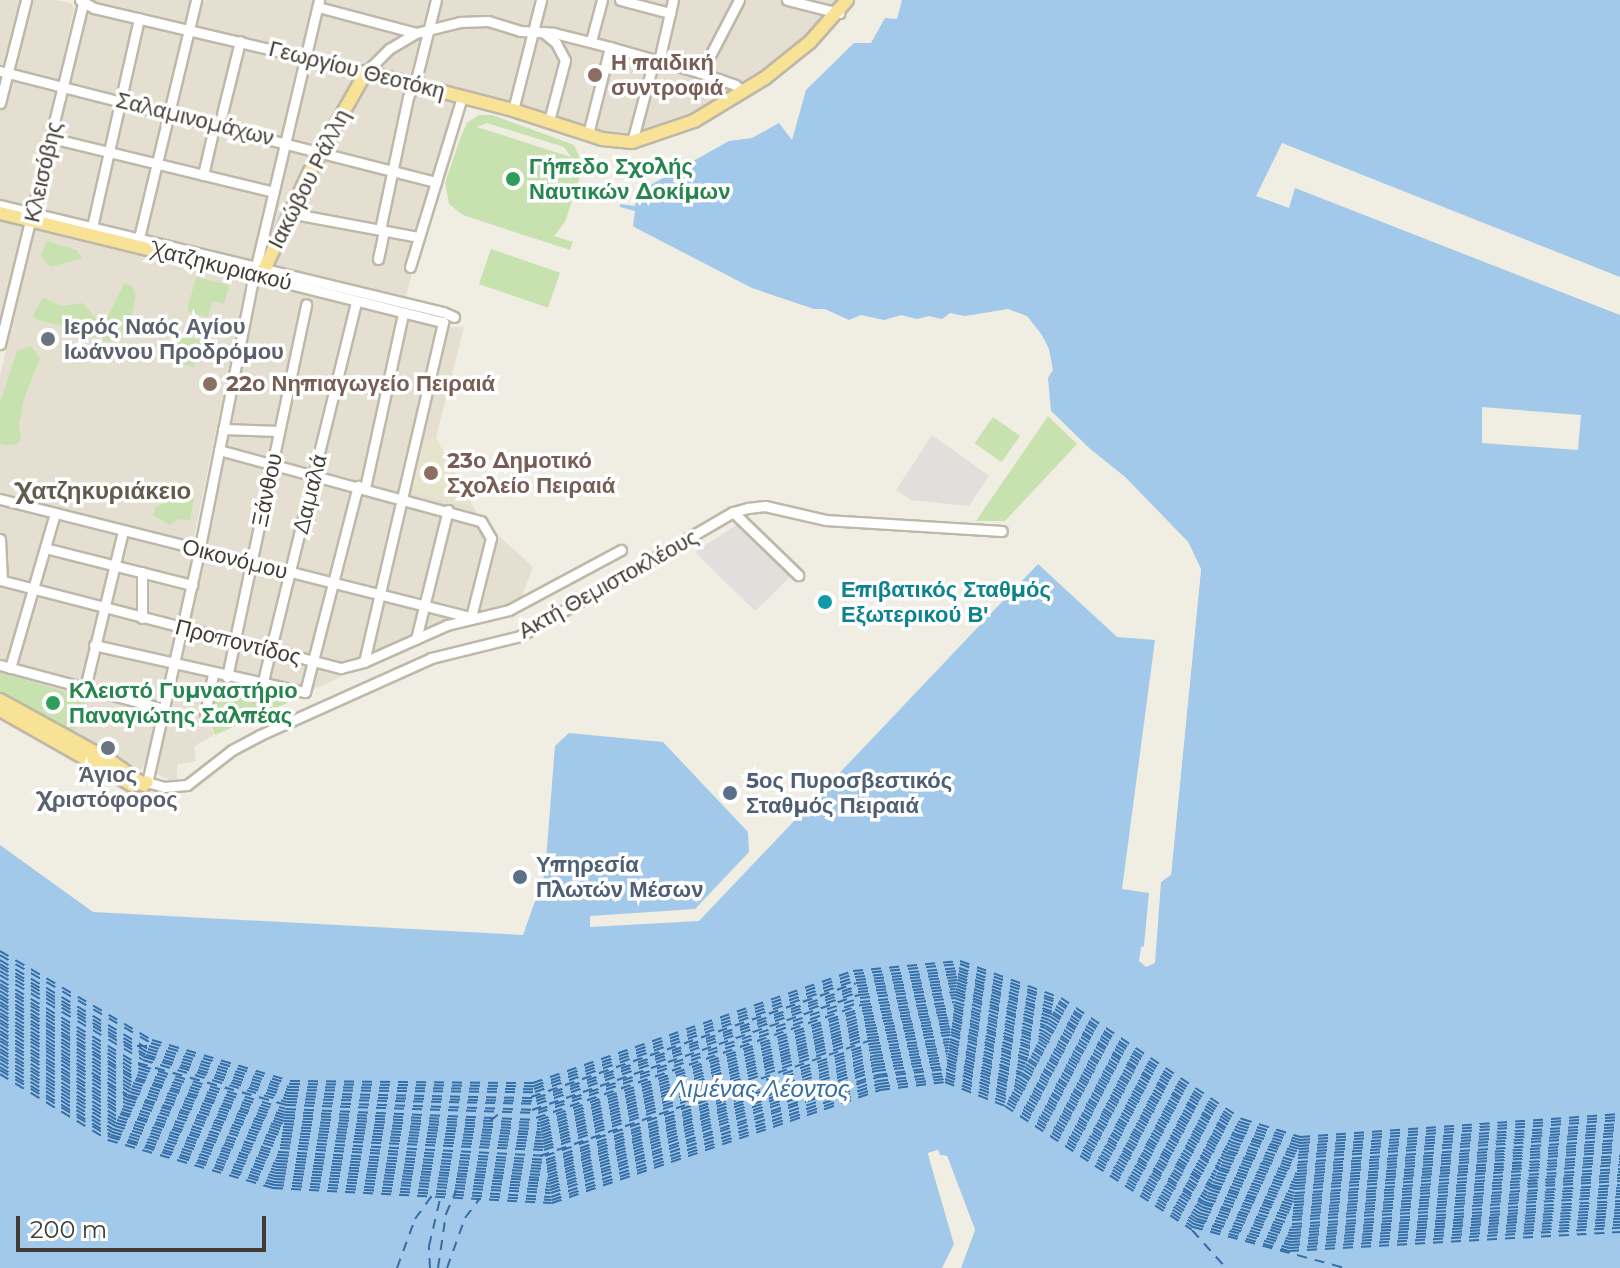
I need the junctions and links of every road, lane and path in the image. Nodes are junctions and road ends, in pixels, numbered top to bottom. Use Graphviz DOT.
graph roads {
  1 [pos="26,0"];
  2 [pos="196,0"];
  3 [pos="436,0"];
  4 [pos="541,0"];
  5 [pos="602,0"];
  6 [pos="620,0"];
  7 [pos="673,0"];
  8 [pos="739,0"];
  9 [pos="787,0"];
  10 [pos="847,0"];
  11 [pos="82,1"];
  12 [pos="318,3"];
  13 [pos="670,13"];
  14 [pos="839,13"];
  15 [pos="139,18"];
  16 [pos="429,29"];
  17 [pos="189,30"];
  18 [pos="537,32"];
  19 [pos="416,33"];
  20 [pos="240,41"];
  21 [pos="591,41"];
  22 [pos="610,47"];
  23 [pos="306,57"];
  24 [pos="656,60"];
  25 [pos="4,72"];
  26 [pos="366,72"];
  27 [pos="701,73"];
  28 [pos="414,84"];
  29 [pos="64,86"];
  30 [pos="743,91"];
  31 [pos="462,97"];
  32 [pos="120,100"];
  33 [pos="0,103"];
  34 [pos="513,110"];
  35 [pos="169,112"];
  36 [pos="222,114"];
  37 [pos="549,121"];
  38 [pos="588,134"];
  39 [pos="212,136"];
  40 [pos="51,138"];
  41 [pos="286,142"];
  42 [pos="632,142"];
  43 [pos="321,152"];
  44 [pos="110,153"];
  45 [pos="157,164"];
  46 [pos="392,171"];
  47 [pos="203,175"];
  48 [pos="436,182"];
  49 [pos="274,192"];
  50 [pos="0,205"];
  51 [pos="0,213"];
  52 [pos="289,213"];
  53 [pos="33,217"];
  54 [pos="92,227"];
  55 [pos="382,230"];
  56 [pos="418,237"];
  57 [pos="138,242"];
  58 [pos="378,259"];
  59 [pos="410,267"];
  60 [pos="258,271"];
  61 [pos="356,302"];
  62 [pos="306,304"];
  63 [pos="403,314"];
  64 [pos="443,322"];
  65 [pos="0,344"];
  66 [pos="223,429"];
  67 [pos="279,431"];
  68 [pos="219,450"];
  69 [pos="272,464"];
  70 [pos="314,475"];
  71 [pos="362,487"];
  72 [pos="401,498"];
  73 [pos="0,499"];
  74 [pos="448,510"];
  75 [pos="733,512"];
  76 [pos="55,513"];
  77 [pos="123,531"];
  78 [pos="1002,531"];
  79 [pos="0,539"];
  80 [pos="45,548"];
  81 [pos="199,550"];
  82 [pos="621,550"];
  83 [pos="252,562"];
  84 [pos="114,566"];
  85 [pos="142,572"];
  86 [pos="290,572"];
  87 [pos="798,575"];
  88 [pos="1,580"];
  89 [pos="335,583"];
  90 [pos="192,585"];
  91 [pos="35,589"];
  92 [pos="381,595"];
  93 [pos="424,605"];
  94 [pos="103,608"];
  95 [pos="471,617"];
  96 [pos="142,618"];
  97 [pos="181,628"];
  98 [pos="416,639"];
  99 [pos="235,641"];
  100 [pos="94,645"];
  101 [pos="270,650"];
  102 [pos="315,662"];
  103 [pos="364,662"];
  104 [pos="173,665"];
  105 [pos="5,667"];
  106 [pos="213,674"];
  107 [pos="227,677"];
  108 [pos="262,685"];
  109 [pos="85,688"];
  110 [pos="0,700"];
  111 [pos="164,709"];
  112 [pos="0,710"];
  113 [pos="205,714"];
  114 [pos="146,784"];
  1 -- 25 [label="street"];
  2 -- 17 [label="street"];
  3 -- 16 [label="street"];
  4 -- 18 [label="street"];
  5 -- 21 [label="street"];
  6 -- 13 [label="street"];
  7 -- 13 [label="street"];
  8 -- 27 [label="street"];
  9 -- 14 [label="street"];
  10 -- 14 [label="main road"];
  11 -- 15 [label="street, Γεωργίου Θεοτόκη"];
  11 -- 29 [label="street, Κλεισόβης"];
  12 -- 19 [label="street"];
  12 -- 23 [label="street"];
  13 -- 24 [label="street"];
  14 -- 30 [label="main road"];
  15 -- 17 [label="street, Γεωργίου Θεοτόκη"];
  15 -- 32 [label="street"];
  16 -- 18 [label="street, Ιακώβου Ράλλη"];
  16 -- 19 [label="street, Ιακώβου Ράλλη"];
  16 -- 28 [label="street"];
  17 -- 20 [label="street, Γεωργίου Θεοτόκη"];
  17 -- 35 [label="street"];
  18 -- 21 [label="street, Ιακώβου Ράλλη"];
  18 -- 34 [label="street"];
  18 -- 37 [label="street"];
  19 -- 26 [label="street, Ιακώβου Ράλλη"];
  20 -- 23 [label="street, Γεωργίου Θεοτόκη"];
  20 -- 36 [label="street"];
  21 -- 22 [label="street, Ιακώβου Ράλλη"];
  22 -- 24 [label="street, Ιακώβου Ράλλη"];
  22 -- 38 [label="street"];
  23 -- 26 [label="street, Γεωργίου Θεοτόκη"];
  23 -- 41 [label="street"];
  24 -- 27 [label="street, Ιακώβου Ράλλη"];
  24 -- 42 [label="street"];
  25 -- 29 [label="street, Σαλαμινομάχων"];
  25 -- 33 [label="street"];
  26 -- 28 [label="main road, Γεωργίου Θεοτόκη"];
  26 -- 43 [label="main road, Ιακώβου Ράλλη"];
  27 -- 30 [label="street, Ιακώβου Ράλλη"];
  28 -- 31 [label="main road, Γεωργίου Θεοτόκη"];
  28 -- 46 [label="street"];
  29 -- 32 [label="street, Σαλαμινομάχων"];
  29 -- 40 [label="street, Κλεισόβης"];
  30 -- 42 [label="main road"];
  31 -- 34 [label="main road, Γεωργίου Θεοτόκη"];
  31 -- 48 [label="street"];
  32 -- 35 [label="street, Σαλαμινομάχων"];
  32 -- 44 [label="street"];
  34 -- 37 [label="main road, Γεωργίου Θεοτόκη"];
  35 -- 41 [label="street, Σαλαμινομάχων"];
  35 -- 45 [label="street"];
  37 -- 38 [label="main road, Γεωργίου Θεοτόκη"];
  38 -- 42 [label="main road, Γεωργίου Θεοτόκη"];
  39 -- 47 [label="street"];
  40 -- 44 [label="street"];
  40 -- 53 [label="street, Κλεισόβης"];
  41 -- 43 [label="street, Σαλαμινομάχων"];
  41 -- 49 [label="street"];
  43 -- 46 [label="street, Σαλαμινομάχων"];
  43 -- 52 [label="main road, Ιακώβου Ράλλη"];
  44 -- 45 [label="street"];
  44 -- 54 [label="street"];
  45 -- 47 [label="street"];
  45 -- 57 [label="street"];
  46 -- 48 [label="street, Σαλαμινομάχων"];
  46 -- 55 [label="street"];
  47 -- 49 [label="street"];
  48 -- 56 [label="street"];
  49 -- 60 [label="street"];
  50 -- 53 [label="street"];
  51 -- 53 [label="main road, Χατζηκυριακού"];
  52 -- 55 [label="street"];
  52 -- 60 [label="main road, Ιακώβου Ράλλη"];
  53 -- 54 [label="street, Χατζηκυριακού"];
  53 -- 57 [label="main road, Χατζηκυριακού"];
  53 -- 65 [label="street, Κλεισόβης"];
  54 -- 57 [label="street, Χατζηκυριακού"];
  55 -- 56 [label="street"];
  55 -- 58 [label="street"];
  56 -- 59 [label="street"];
  57 -- 60 [label="main road, Χατζηκυριακού"];
  60 -- 61 [label="street, Χατζηκυριακού"];
  60 -- 64 [label="street, Χατζηκυριακού"];
  60 -- 66 [label="street"];
  61 -- 63 [label="street, Χατζηκυριακού"];
  61 -- 70 [label="street, Δαμαλά"];
  62 -- 67 [label="street, Ξάνθου"];
  63 -- 64 [label="street, Χατζηκυριακού"];
  63 -- 71 [label="street"];
  64 -- 72 [label="street"];
  66 -- 67 [label="street"];
  66 -- 68 [label="street"];
  67 -- 69 [label="street, Ξάνθου"];
  68 -- 69 [label="street"];
  68 -- 81 [label="street"];
  69 -- 70 [label="street"];
  69 -- 83 [label="street, Ξάνθου"];
  70 -- 71 [label="street"];
  70 -- 86 [label="street, Δαμαλά"];
  71 -- 72 [label="street"];
  71 -- 89 [label="street"];
  72 -- 74 [label="street"];
  72 -- 92 [label="street"];
  73 -- 76 [label="street, Οικονόμου"];
  74 -- 93 [label="street"];
  74 -- 95 [label="street"];
  75 -- 78 [label="street, Ακτή Θεμιστοκλέους"];
  75 -- 87 [label="street"];
  75 -- 114 [label="street, Ακτή Θεμιστοκλέους"];
  76 -- 77 [label="street, Οικονόμου"];
  76 -- 80 [label="street"];
  77 -- 81 [label="street, Οικονόμου"];
  77 -- 84 [label="street"];
  79 -- 88 [label="street"];
  80 -- 84 [label="street"];
  80 -- 91 [label="street"];
  81 -- 83 [label="street, Οικονόμου"];
  81 -- 90 [label="street"];
  82 -- 95 [label="street"];
  83 -- 86 [label="street, Οικονόμου"];
  83 -- 99 [label="street, Ξάνθου"];
  84 -- 85 [label="street"];
  84 -- 94 [label="street"];
  85 -- 90 [label="street"];
  85 -- 96 [label="street"];
  86 -- 89 [label="street, Οικονόμου"];
  86 -- 101 [label="street, Δαμαλά"];
  88 -- 91 [label="street, Προποντίδος"];
  89 -- 92 [label="street, Οικονόμου"];
  89 -- 102 [label="street"];
  90 -- 97 [label="street"];
  91 -- 94 [label="street, Προποντίδος"];
  91 -- 105 [label="street"];
  92 -- 93 [label="street, Οικονόμου"];
  92 -- 103 [label="street"];
  93 -- 95 [label="street, Οικονόμου"];
  93 -- 98 [label="street"];
  94 -- 96 [label="street, Προποντίδος"];
  94 -- 100 [label="street"];
  95 -- 98 [label="street, Προποντίδος"];
  96 -- 97 [label="street, Προποντίδος"];
  97 -- 99 [label="street, Προποντίδος"];
  97 -- 104 [label="street"];
  98 -- 103 [label="street, Προποντίδος"];
  99 -- 101 [label="street, Προποντίδος"];
  99 -- 107 [label="street, Ξάνθου"];
  100 -- 104 [label="street"];
  100 -- 109 [label="street"];
  101 -- 102 [label="street, Προποντίδος"];
  101 -- 108 [label="street, Δαμαλά"];
  102 -- 103 [label="street, Προποντίδος"];
  102 -- 108 [label="street"];
  104 -- 106 [label="street"];
  104 -- 111 [label="street"];
  105 -- 109 [label="street"];
  106 -- 107 [label="street"];
  106 -- 113 [label="street"];
  107 -- 108 [label="street"];
  109 -- 111 [label="street"];
  110 -- 114 [label="main road"];
  111 -- 114 [label="street"];
  112 -- 114 [label="main road"];
}
